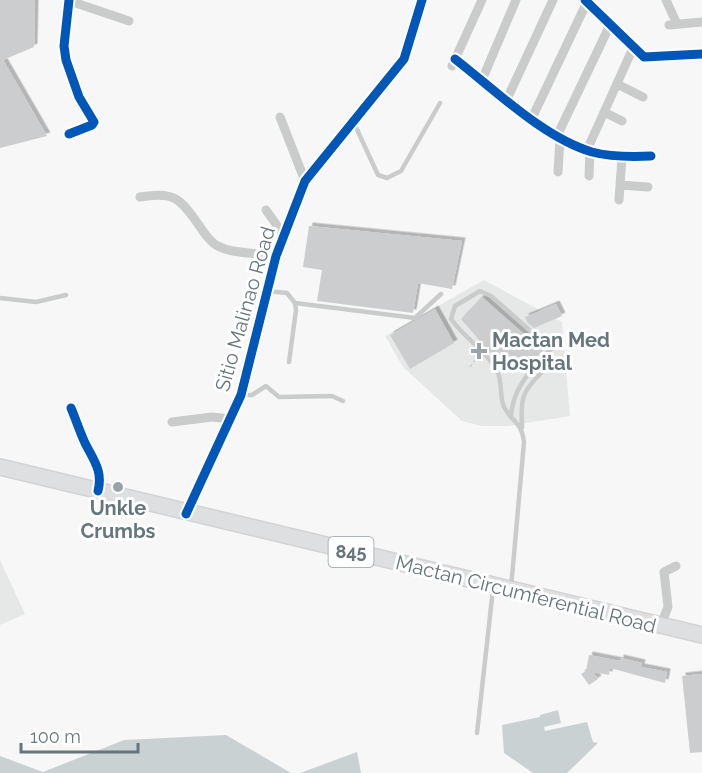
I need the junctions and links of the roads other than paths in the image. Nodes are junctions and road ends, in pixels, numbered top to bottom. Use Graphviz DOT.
graph roads {
  1 [pos="422,0"];
  2 [pos="482,0"];
  3 [pos="516,0"];
  4 [pos="553,0"];
  5 [pos="666,0"];
  6 [pos="70,1"];
  7 [pos="586,1"];
  8 [pos="129,21"];
  9 [pos="702,22"];
  10 [pos="610,25"];
  11 [pos="633,48"];
  12 [pos="702,54"];
  13 [pos="482,80"];
  14 [pos="617,84"];
  15 [pos="642,97"];
  16 [pos="507,99"];
  17 [pos="440,103"];
  18 [pos="604,112"];
  19 [pos="279,117"];
  20 [pos="532,118"];
  21 [pos="622,121"];
  22 [pos="354,123"];
  23 [pos="69,134"];
  24 [pos="559,137"];
  25 [pos="588,150"];
  26 [pos="651,156"];
  27 [pos="622,157"];
  28 [pos="558,172"];
  29 [pos="589,176"];
  30 [pos="305,182"];
  31 [pos="620,185"];
  32 [pos="648,187"];
  33 [pos="140,197"];
  34 [pos="618,200"];
  35 [pos="266,210"];
  36 [pos="283,234"];
  37 [pos="276,256"];
  38 [pos="266,291"];
  39 [pos="441,294"];
  40 [pos="66,295"];
  41 [pos="0,297"];
  42 [pos="295,303"];
  43 [pos="289,362"];
  44 [pos="541,373"];
  45 [pos="241,395"];
  46 [pos="343,401"];
  47 [pos="71,408"];
  48 [pos="511,416"];
  49 [pos="230,419"];
  50 [pos="172,422"];
  51 [pos="522,428"];
  52 [pos="0,467"];
  53 [pos="98,491"];
  54 [pos="186,514"];
  55 [pos="676,566"];
  56 [pos="493,586"];
  57 [pos="511,590"];
  58 [pos="660,627"];
  59 [pos="702,635"];
  60 [pos="477,733"];
  1 -- 22 [label="street, Sitio Malinao Road"];
  2 -- 13 [label="street"];
  3 -- 13 [label="street"];
  4 -- 16 [label="street"];
  5 -- 9 [label="street"];
  6 -- 8 [label="street"];
  6 -- 23 [label="street"];
  7 -- 10 [label="street"];
  7 -- 20 [label="street"];
  10 -- 11 [label="street"];
  10 -- 24 [label="street"];
  11 -- 12 [label="street"];
  11 -- 14 [label="street"];
  13 -- 16 [label="street"];
  14 -- 15 [label="street"];
  14 -- 18 [label="street"];
  16 -- 20 [label="street"];
  17 -- 22 [label="lane"];
  18 -- 21 [label="street"];
  18 -- 25 [label="street"];
  19 -- 30 [label="street"];
  20 -- 24 [label="street"];
  22 -- 30 [label="street, Sitio Malinao Road"];
  24 -- 25 [label="street"];
  24 -- 28 [label="street"];
  25 -- 27 [label="street"];
  25 -- 29 [label="street"];
  26 -- 27 [label="street"];
  27 -- 31 [label="street"];
  30 -- 36 [label="street, Sitio Malinao Road"];
  31 -- 32 [label="street"];
  31 -- 34 [label="street"];
  33 -- 37 [label="street"];
  35 -- 36 [label="street"];
  36 -- 37 [label="street, Sitio Malinao Road"];
  37 -- 38 [label="street, Sitio Malinao Road"];
  38 -- 42 [label="lane"];
  38 -- 45 [label="street, Sitio Malinao Road"];
  39 -- 42 [label="lane"];
  40 -- 41 [label="lane"];
  42 -- 43 [label="lane"];
  44 -- 51 [label="lane"];
  45 -- 46 [label="lane"];
  45 -- 49 [label="street, Sitio Malinao Road"];
  47 -- 53 [label="street"];
  48 -- 48 [label="lane"];
  48 -- 51 [label="lane"];
  49 -- 50 [label="street"];
  49 -- 54 [label="street, Sitio Malinao Road"];
  51 -- 57 [label="lane"];
  52 -- 53 [label="main road, Mactan Circumferential Road / 845"];
  53 -- 54 [label="main road, Mactan Circumferential Road / 845"];
  54 -- 56 [label="main road, Mactan Circumferential Road / 845"];
  55 -- 58 [label="street"];
  56 -- 57 [label="main road, Mactan Circumferential Road / 845"];
  56 -- 60 [label="lane"];
  57 -- 58 [label="main road, Mactan Circumferential Road / 845"];
  58 -- 59 [label="main road, Mactan Circumferential Road / 845"];
}
